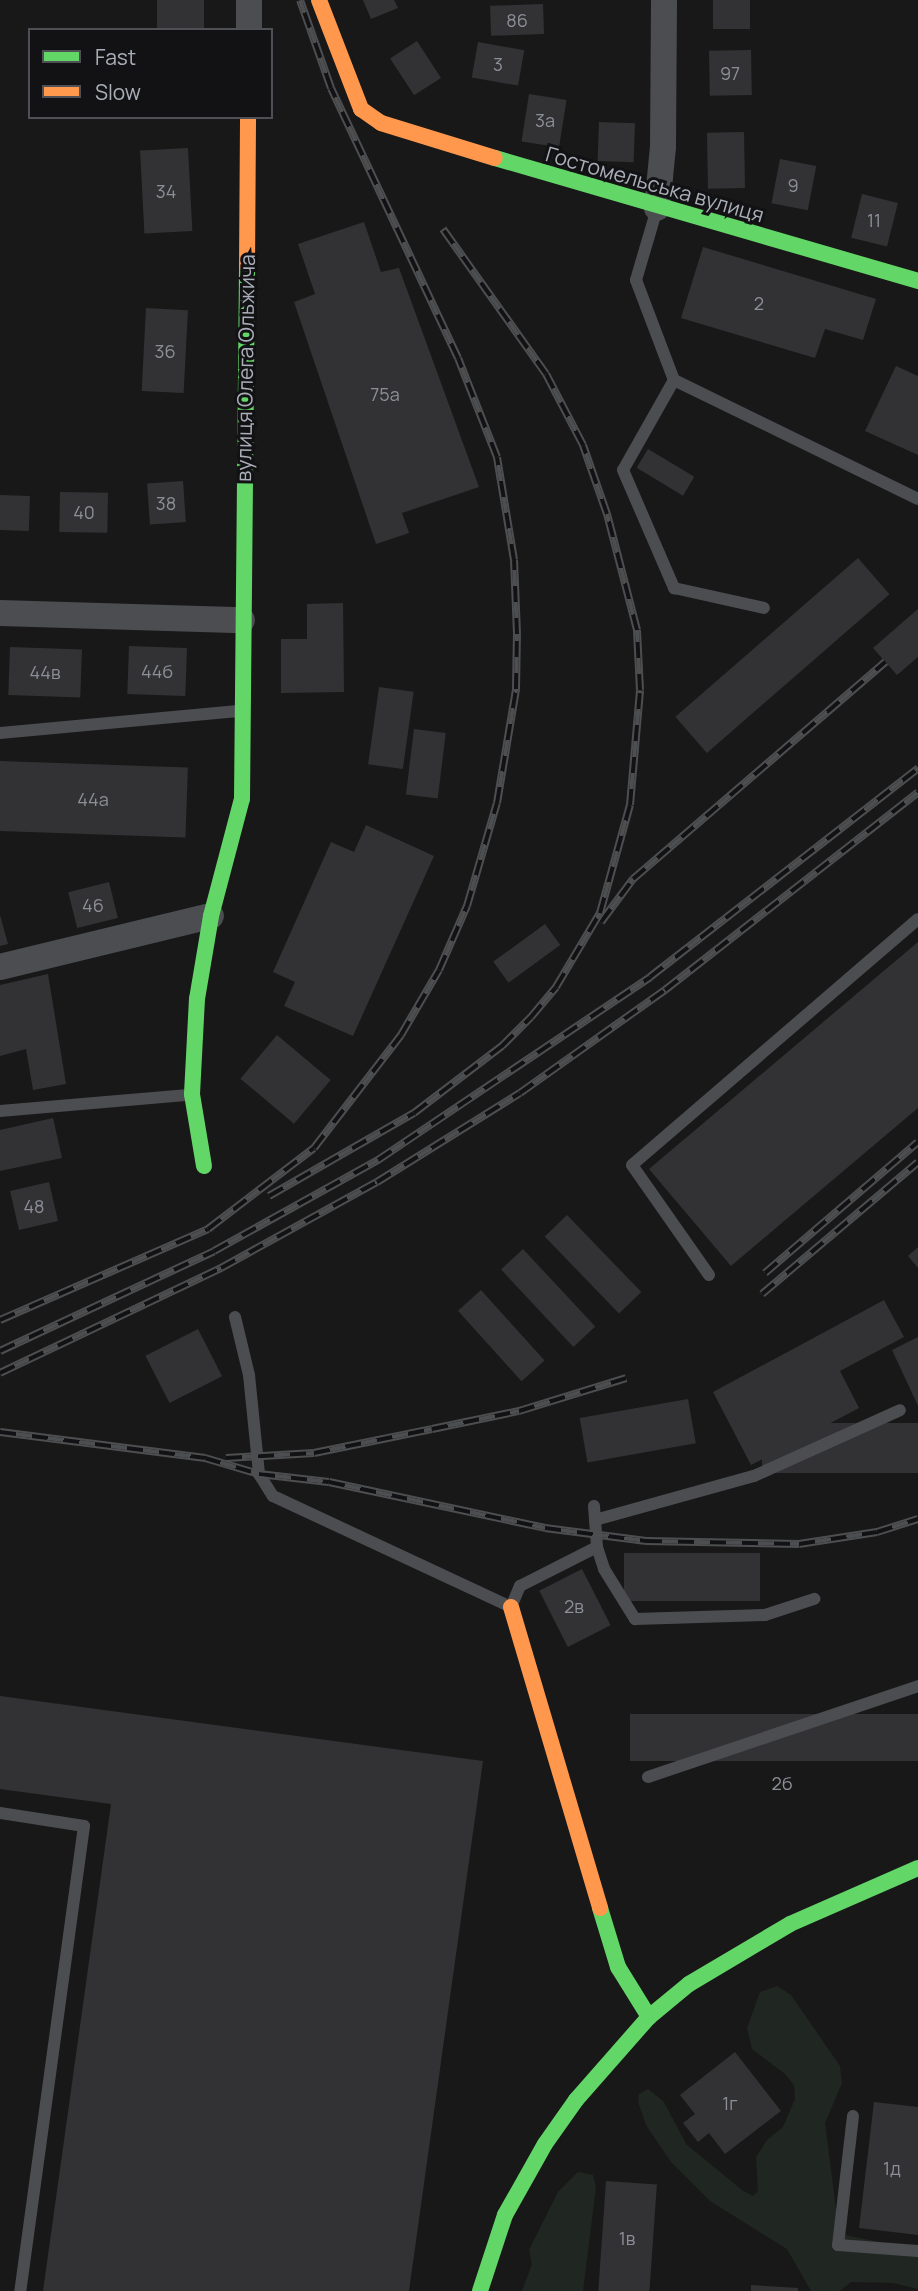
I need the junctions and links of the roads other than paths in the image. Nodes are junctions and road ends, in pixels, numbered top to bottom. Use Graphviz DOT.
graph roads {
  1 [pos="249,0"];
  2 [pos="319,0"];
  3 [pos="664,0"];
  4 [pos="249,28"];
  5 [pos="248,119"];
  6 [pos="657,208"];
  7 [pos="918,281"];
  8 [pos="674,380"];
  9 [pos="918,499"];
  10 [pos="764,608"];
  11 [pos="0,612"];
  12 [pos="242,620"];
  13 [pos="242,711"];
  14 [pos="0,733"];
  15 [pos="211,916"];
  16 [pos="918,919"];
  17 [pos="0,967"];
  18 [pos="192,1094"];
  19 [pos="0,1111"];
  20 [pos="204,1166"];
  21 [pos="709,1275"];
  22 [pos="235,1317"];
  23 [pos="900,1410"];
  24 [pos="594,1506"];
  25 [pos="595,1520"];
  26 [pos="597,1547"];
  27 [pos="814,1599"];
  28 [pos="511,1607"];
  29 [pos="918,1686"];
  30 [pos="648,1777"];
  31 [pos="0,1813"];
  32 [pos="918,1868"];
  33 [pos="649,2017"];
  34 [pos="853,2116"];
  35 [pos="918,2251"];
  36 [pos="20,2291"];
  37 [pos="480,2291"];
  1 -- 4 [label="street"];
  2 -- 6 [label="street, Гостомельська вулиця"];
  3 -- 6 [label="street"];
  5 -- 12 [label="street, вулиця Олега Ольжича"];
  6 -- 7 [label="street, Гостомельська вулиця"];
  6 -- 8 [label="lane"];
  8 -- 9 [label="lane"];
  8 -- 10 [label="lane"];
  11 -- 12 [label="street"];
  12 -- 13 [label="street, вулиця Олега Ольжича"];
  13 -- 14 [label="lane"];
  13 -- 15 [label="street, вулиця Олега Ольжича"];
  15 -- 17 [label="street"];
  15 -- 18 [label="street, вулиця Олега Ольжича"];
  16 -- 21 [label="lane"];
  18 -- 19 [label="lane"];
  18 -- 20 [label="street, вулиця Олега Ольжича"];
  22 -- 28 [label="lane"];
  23 -- 25 [label="lane"];
  24 -- 25 [label="lane"];
  25 -- 26 [label="lane"];
  26 -- 27 [label="lane"];
  26 -- 28 [label="lane"];
  28 -- 33 [label="street"];
  29 -- 30 [label="lane"];
  31 -- 36 [label="lane"];
  32 -- 33 [label="street"];
  33 -- 37 [label="street"];
  34 -- 35 [label="lane"];
}
